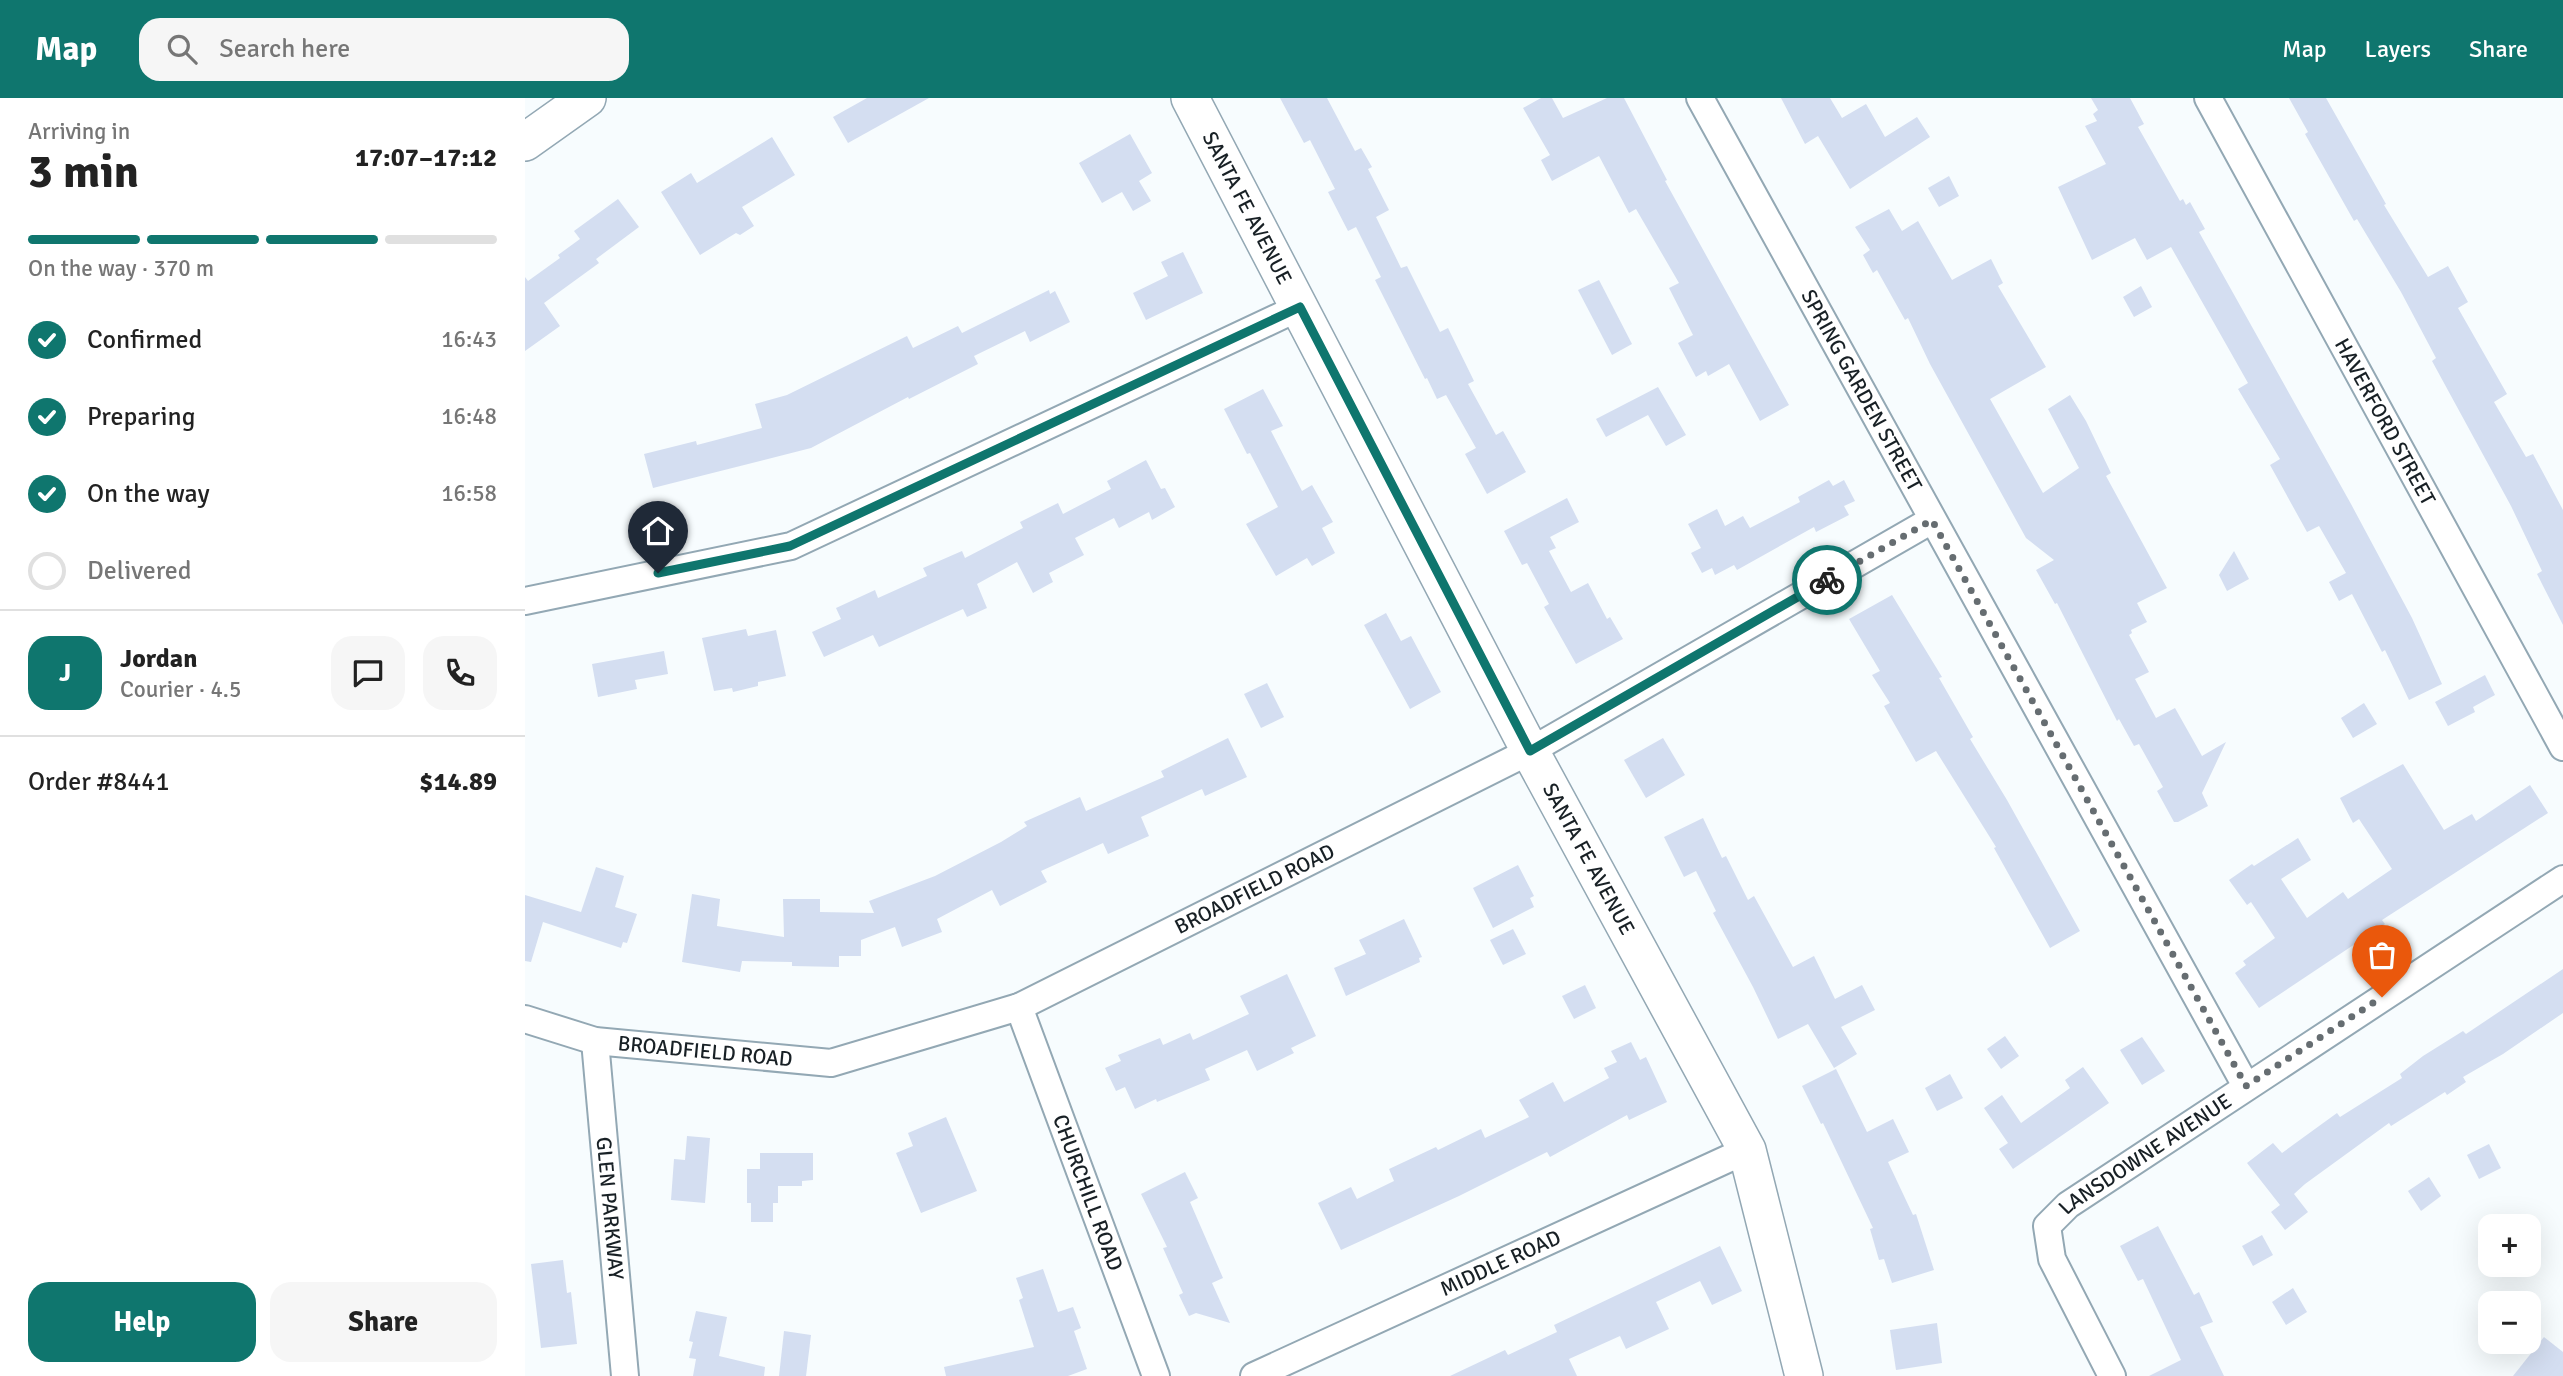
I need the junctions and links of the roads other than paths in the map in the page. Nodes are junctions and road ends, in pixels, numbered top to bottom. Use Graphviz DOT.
graph roads {
  1 [pos="587,98"];
  2 [pos="1190,98"];
  3 [pos="1700,98"];
  4 [pos="2208,98"];
  5 [pos="525,142"];
  6 [pos="1300,307"];
  7 [pos="1932,520"];
  8 [pos="525,601"];
  9 [pos="2563,747"];
  10 [pos="1530,751"];
  11 [pos="2563,879"];
  12 [pos="1020,1007"];
  13 [pos="525,1019"];
  14 [pos="595,1041"];
  15 [pos="2246,1086"];
  16 [pos="1747,1150"];
  17 [pos="625,1376"];
  18 [pos="1156,1376"];
  19 [pos="1254,1376"];
  20 [pos="1804,1376"];
  21 [pos="2112,1376"];
  1 -- 5 [label="main road"];
  2 -- 6 [label="main road, SANTA FE AVENUE"];
  3 -- 7 [label="street, SPRING GARDEN STREET"];
  4 -- 9 [label="street, HAVERFORD STREET"];
  6 -- 8 [label="street"];
  6 -- 10 [label="main road, SANTA FE AVENUE"];
  7 -- 10 [label="street, BROADFIELD ROAD"];
  7 -- 15 [label="street, SPRING GARDEN STREET"];
  10 -- 12 [label="street, BROADFIELD ROAD"];
  10 -- 16 [label="main road, SANTA FE AVENUE"];
  11 -- 15 [label="street, LANSDOWNE AVENUE"];
  12 -- 14 [label="street, BROADFIELD ROAD"];
  12 -- 18 [label="street, CHURCHILL ROAD"];
  13 -- 14 [label="street, BROADFIELD ROAD"];
  14 -- 17 [label="street, GLEN PARKWAY"];
  15 -- 21 [label="street, LANSDOWNE AVENUE"];
  16 -- 19 [label="street, MIDDLE ROAD"];
  16 -- 20 [label="main road, SANTA FE AVENUE"];
}
